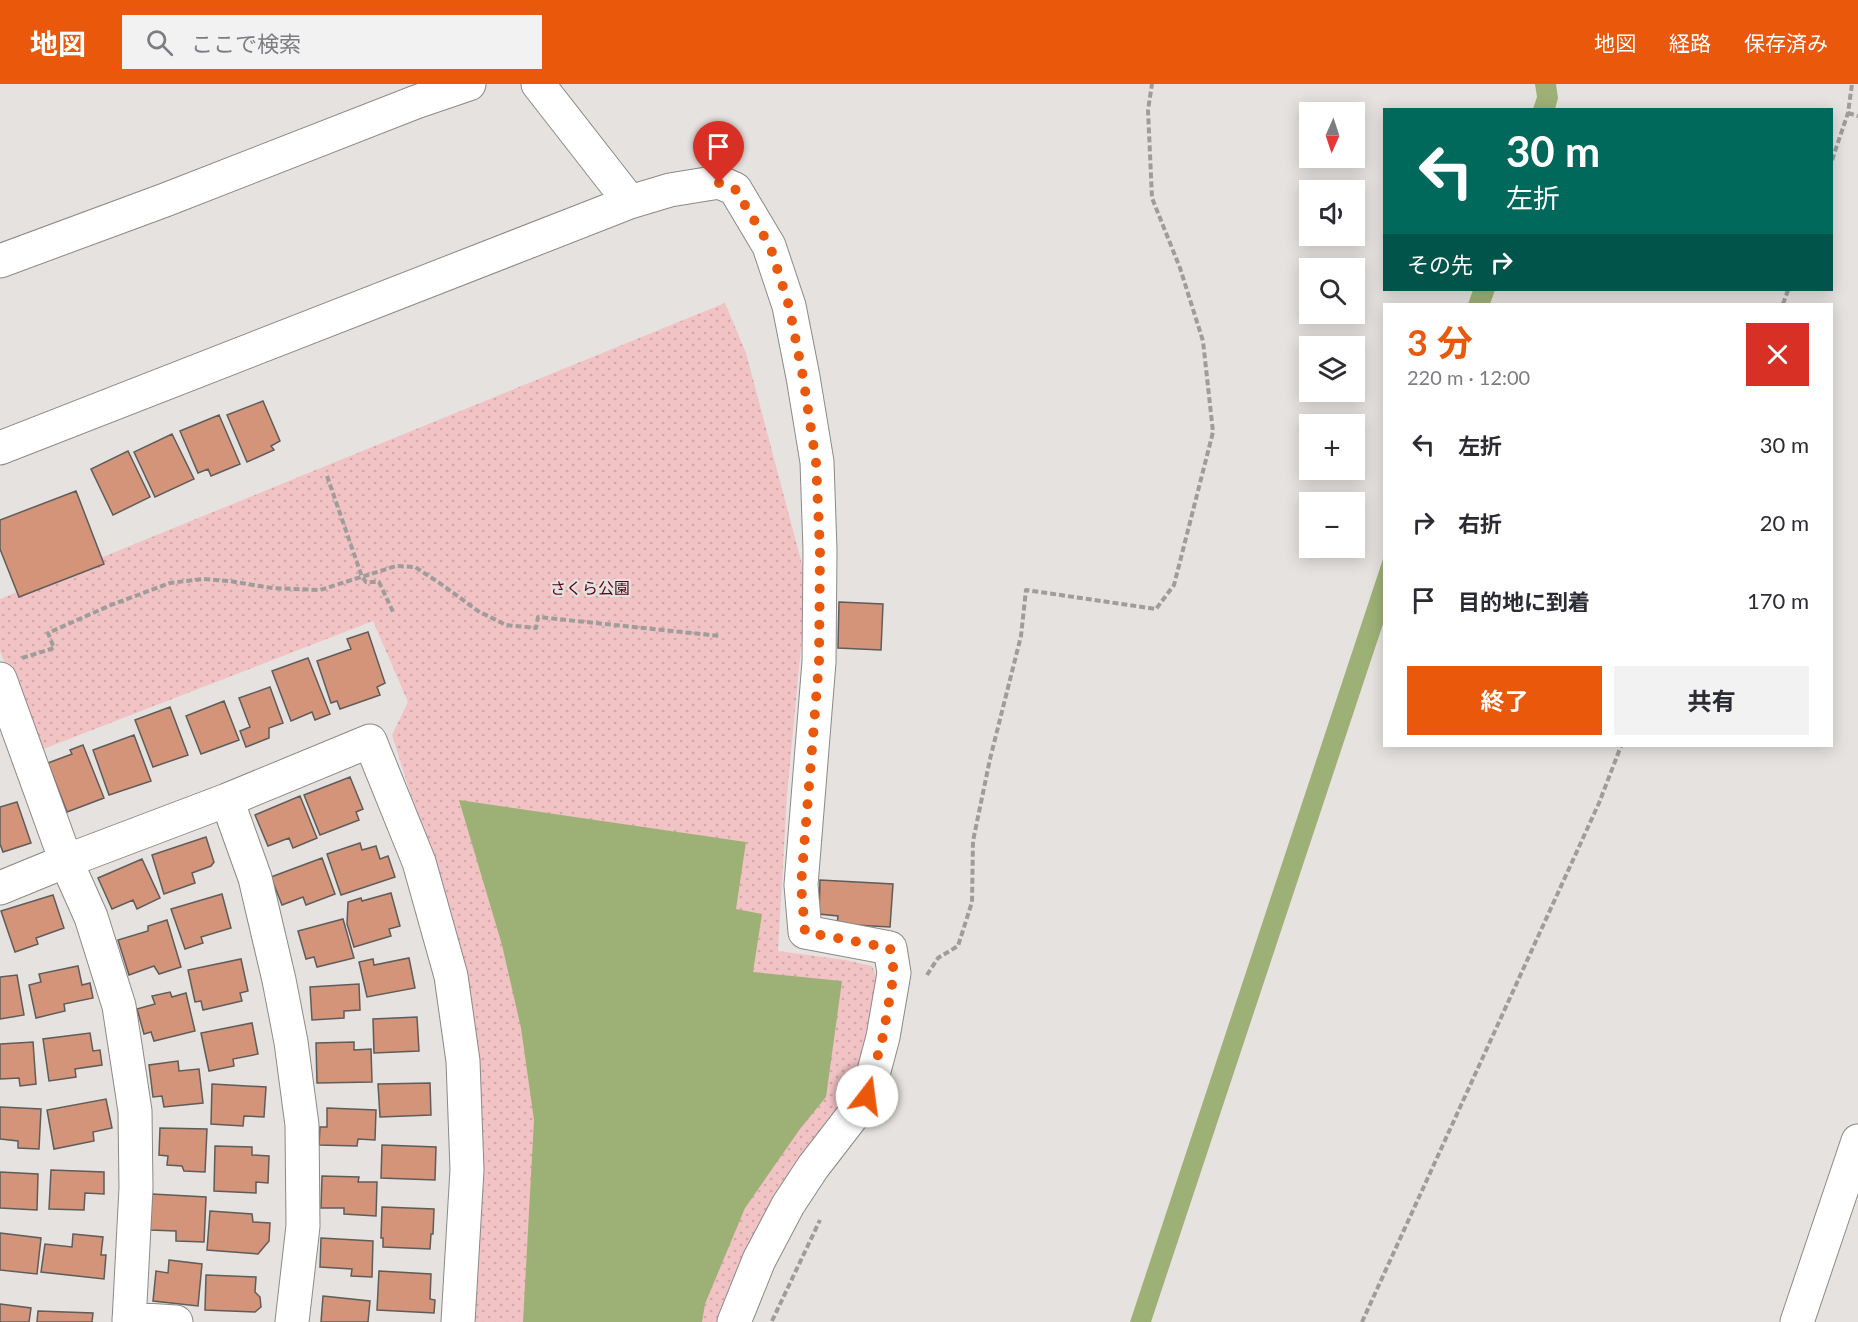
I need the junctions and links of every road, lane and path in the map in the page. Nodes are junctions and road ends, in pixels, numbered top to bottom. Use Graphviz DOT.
graph roads {
  1 [pos="469,84"];
  2 [pos="538,84"];
  3 [pos="1152,84"];
  4 [pos="1852,84"];
  5 [pos="1848,112"];
  6 [pos="1858,116"];
  7 [pos="1833,157"];
  8 [pos="630,202"];
  9 [pos="0,261"];
  10 [pos="0,448"];
  11 [pos="327,476"];
  12 [pos="362,577"];
  13 [pos="394,614"];
  14 [pos="720,636"];
  15 [pos="11,669"];
  16 [pos="1621,747"];
  17 [pos="227,800"];
  18 [pos="66,861"];
  19 [pos="0,888"];
  20 [pos="910,975"];
  21 [pos="1858,1141"];
  22 [pos="821,1216"];
  23 [pos="129,1320"];
  24 [pos="176,1322"];
  25 [pos="292,1322"];
  26 [pos="458,1322"];
  27 [pos="734,1322"];
  28 [pos="771,1322"];
  29 [pos="1362,1322"];
  30 [pos="1797,1322"];
  1 -- 9 [label="street"];
  2 -- 8 [label="street"];
  3 -- 20 [label="path"];
  4 -- 5 [label="path"];
  5 -- 6 [label="path"];
  5 -- 7 [label="path"];
  8 -- 10 [label="street"];
  8 -- 20 [label="street"];
  11 -- 12 [label="path"];
  12 -- 13 [label="path"];
  12 -- 14 [label="path"];
  12 -- 15 [label="path"];
  15 -- 18 [label="street"];
  16 -- 29 [label="path"];
  17 -- 18 [label="street"];
  17 -- 25 [label="street"];
  17 -- 26 [label="street"];
  18 -- 19 [label="street"];
  18 -- 23 [label="street"];
  20 -- 27 [label="street"];
  21 -- 30 [label="street"];
  22 -- 28 [label="path"];
  23 -- 24 [label="street"];
}
